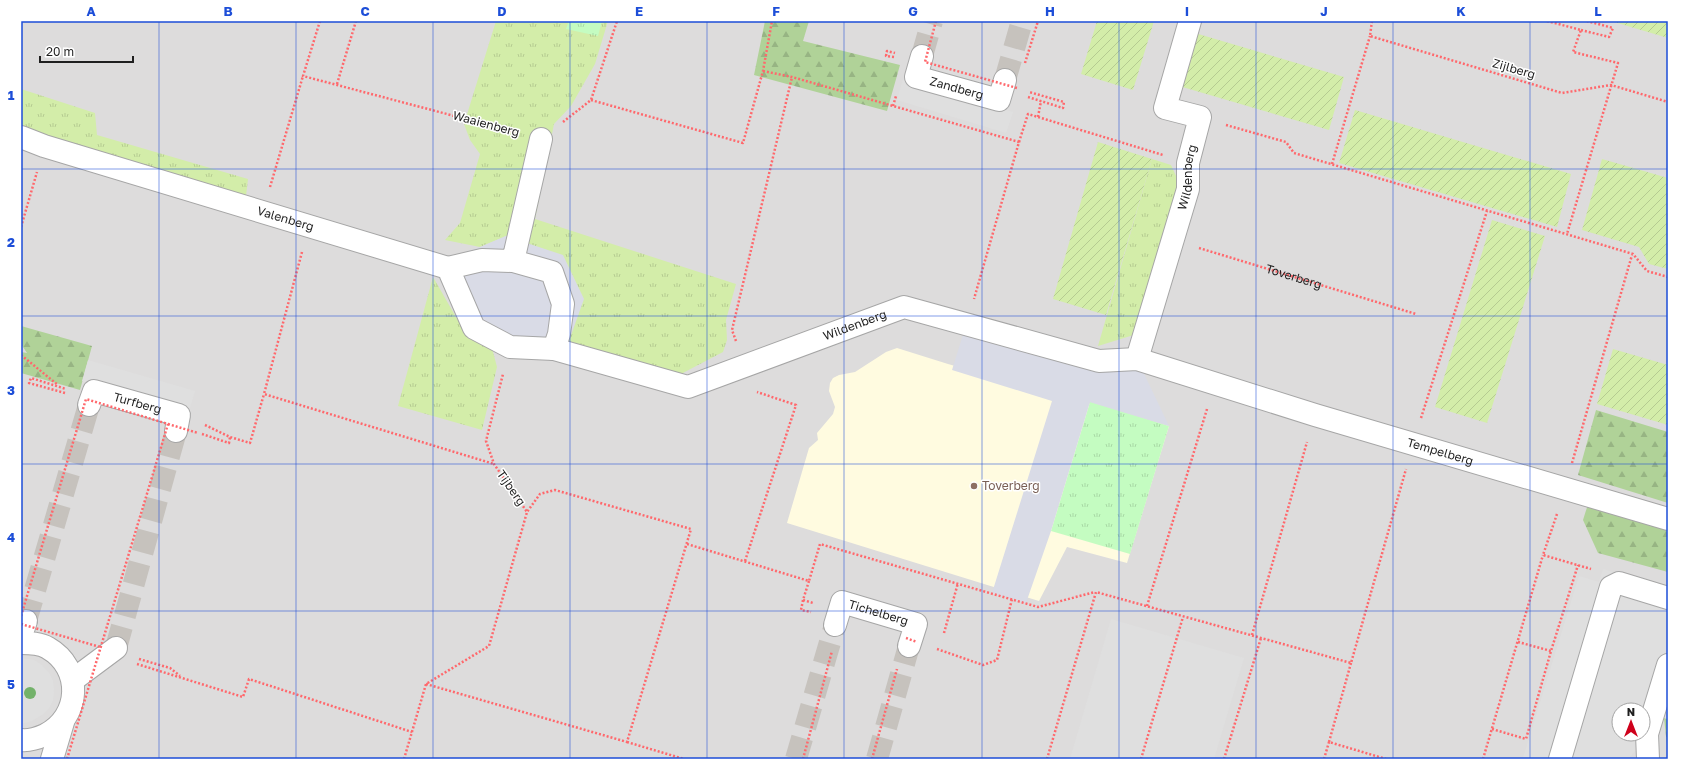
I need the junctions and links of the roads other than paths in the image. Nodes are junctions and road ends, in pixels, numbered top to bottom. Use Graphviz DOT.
graph roads {
  1 [pos="1190,21"];
  2 [pos="922,56"];
  3 [pos="1011,85"];
  4 [pos="21,137"];
  5 [pos="541,139"];
  6 [pos="513,260"];
  7 [pos="448,268"];
  8 [pos="554,349"];
  9 [pos="1137,359"];
  10 [pos="84,398"];
  11 [pos="172,427"];
  12 [pos="1668,519"];
  13 [pos="1668,598"];
  14 [pos="835,624"];
  15 [pos="912,642"];
  16 [pos="21,643"];
  17 [pos="109,650"];
  18 [pos="1668,665"];
  19 [pos="73,680"];
  20 [pos="63,722"];
  21 [pos="21,740"];
  22 [pos="52,759"];
  23 [pos="1560,759"];
  24 [pos="1648,759"];
  1 -- 9 [label="street, Wildenberg"];
  2 -- 3 [label="street, Zandberg"];
  4 -- 7 [label="street, Valenberg"];
  5 -- 6 [label="street"];
  6 -- 7 [label="street"];
  6 -- 8 [label="street"];
  7 -- 8 [label="street"];
  8 -- 9 [label="street, Wildenberg"];
  9 -- 12 [label="street, Tempelberg"];
  10 -- 11 [label="street, Turfberg"];
  13 -- 23 [label="street"];
  14 -- 15 [label="street, Tichelberg"];
  16 -- 19 [label="street"];
  17 -- 19 [label="street"];
  18 -- 24 [label="street"];
  19 -- 20 [label="street"];
  20 -- 21 [label="street"];
  20 -- 22 [label="street"];
}
